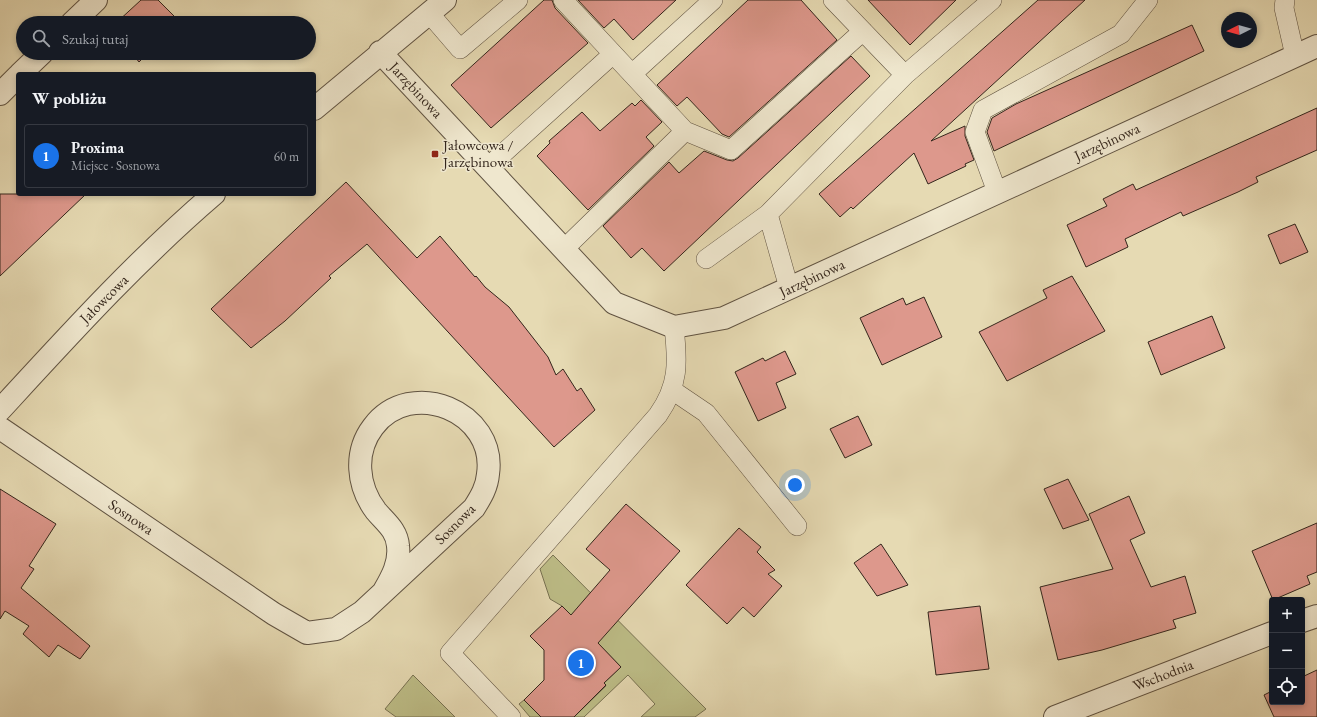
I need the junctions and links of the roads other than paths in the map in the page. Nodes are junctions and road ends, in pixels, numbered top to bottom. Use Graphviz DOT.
graph roads {
  1 [pos="96,0"];
  2 [pos="518,0"];
  3 [pos="563,0"];
  4 [pos="713,0"];
  5 [pos="833,0"];
  6 [pos="992,0"];
  7 [pos="1148,0"];
  8 [pos="1286,0"];
  9 [pos="437,7"];
  10 [pos="79,16"];
  11 [pos="863,31"];
  12 [pos="1317,46"];
  13 [pos="380,52"];
  14 [pos="613,54"];
  15 [pos="1295,56"];
  16 [pos="35,60"];
  17 [pos="22,72"];
  18 [pos="632,74"];
  19 [pos="905,75"];
  20 [pos="16,78"];
  21 [pos="0,94"];
  22 [pos="316,107"];
  23 [pos="685,131"];
  24 [pos="488,167"];
  25 [pos="997,192"];
  26 [pos="212,196"];
  27 [pos="768,214"];
  28 [pos="564,249"];
  29 [pos="706,258"];
  30 [pos="789,288"];
  31 [pos="674,327"];
  32 [pos="672,390"];
  33 [pos="0,410"];
  34 [pos="0,428"];
  35 [pos="797,526"];
  36 [pos="384,592"];
  37 [pos="1317,616"];
  38 [pos="1305,620"];
  39 [pos="1269,634"];
  40 [pos="511,717"];
  41 [pos="1055,717"];
  1 -- 10 [label="street"];
  2 -- 9 [label="lane"];
  3 -- 14 [label="lane"];
  4 -- 18 [label="lane"];
  5 -- 11 [label="lane"];
  6 -- 19 [label="lane"];
  7 -- 25 [label="lane"];
  8 -- 15 [label="lane"];
  9 -- 13 [label="street"];
  11 -- 19 [label="lane"];
  11 -- 23 [label="lane"];
  12 -- 15 [label="street, Jarzębinowa"];
  13 -- 22 [label="street"];
  13 -- 24 [label="street, Jarzębinowa"];
  14 -- 18 [label="lane"];
  14 -- 24 [label="lane"];
  15 -- 25 [label="street, Jarzębinowa"];
  16 -- 17 [label="street"];
  18 -- 23 [label="lane"];
  19 -- 27 [label="lane"];
  20 -- 21 [label="street"];
  23 -- 28 [label="lane"];
  24 -- 28 [label="street, Jarzębinowa"];
  25 -- 30 [label="street, Jarzębinowa"];
  26 -- 33 [label="street, Jałowcowa"];
  27 -- 29 [label="lane"];
  27 -- 30 [label="lane"];
  28 -- 31 [label="street, Jarzębinowa"];
  30 -- 31 [label="street, Jarzębinowa"];
  31 -- 32 [label="lane"];
  32 -- 35 [label="lane"];
  32 -- 40 [label="lane"];
  34 -- 36 [label="street, Sosnowa"];
  36 -- 36 [label="street, Sosnowa"];
  37 -- 38 [label="street"];
  39 -- 41 [label="street, Wschodnia"];
}
